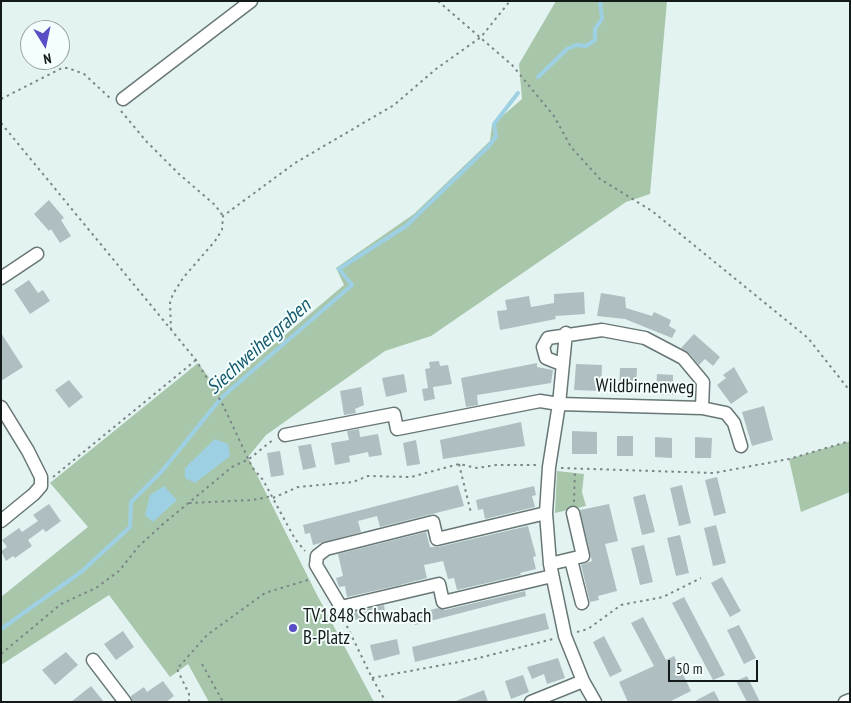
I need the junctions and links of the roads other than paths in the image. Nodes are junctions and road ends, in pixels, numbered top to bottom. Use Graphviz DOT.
graph roads {
  1 [pos="251,1"];
  2 [pos="123,99"];
  3 [pos="37,254"];
  4 [pos="1,278"];
  5 [pos="566,334"];
  6 [pos="561,364"];
  7 [pos="559,404"];
  8 [pos="1,407"];
  9 [pos="702,408"];
  10 [pos="285,435"];
  11 [pos="741,446"];
  12 [pos="546,513"];
  13 [pos="573,513"];
  14 [pos="1,521"];
  15 [pos="571,560"];
  16 [pos="551,570"];
  17 [pos="582,603"];
  18 [pos="93,660"];
  19 [pos="583,681"];
  20 [pos="850,700"];
  21 [pos="125,702"];
  22 [pos="531,702"];
  23 [pos="595,702"];
  24 [pos="845,702"];
  1 -- 2 [label="street"];
  3 -- 4 [label="street"];
  5 -- 6 [label="street"];
  5 -- 6 [label="street, Wildbirnenweg"];
  5 -- 9 [label="street, Wildbirnenweg"];
  6 -- 7 [label="street"];
  7 -- 9 [label="street, Wildbirnenweg"];
  7 -- 10 [label="street, Wildbirnenweg"];
  7 -- 12 [label="street"];
  8 -- 14 [label="street"];
  9 -- 11 [label="street"];
  12 -- 16 [label="street"];
  12 -- 16 [label="street"];
  13 -- 15 [label="street"];
  15 -- 16 [label="street"];
  15 -- 17 [label="street"];
  16 -- 19 [label="street"];
  18 -- 21 [label="street"];
  19 -- 22 [label="street"];
  19 -- 23 [label="street"];
  20 -- 24 [label="street"];
}
